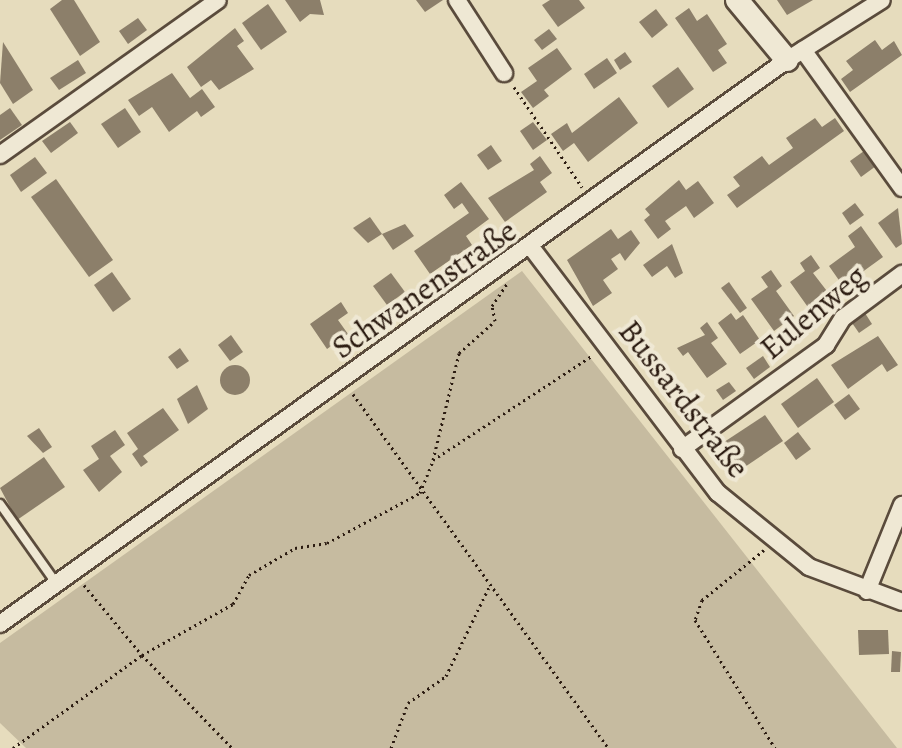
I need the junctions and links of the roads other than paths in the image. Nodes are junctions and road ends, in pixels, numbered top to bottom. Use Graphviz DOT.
graph roads {
  1 [pos="218,0"];
  2 [pos="457,0"];
  3 [pos="737,0"];
  4 [pos="882,0"];
  5 [pos="795,55"];
  6 [pos="504,73"];
  7 [pos="0,155"];
  8 [pos="902,188"];
  9 [pos="531,247"];
  10 [pos="902,274"];
  11 [pos="682,449"];
  12 [pos="0,504"];
  13 [pos="902,505"];
  14 [pos="56,583"];
  15 [pos="867,591"];
  16 [pos="902,602"];
  17 [pos="0,624"];
  1 -- 7 [label="street"];
  2 -- 6 [label="street"];
  3 -- 5 [label="street"];
  4 -- 5 [label="street, Schwanenstraße"];
  5 -- 8 [label="street"];
  5 -- 9 [label="street, Schwanenstraße"];
  9 -- 11 [label="street, Bussardstraße"];
  9 -- 14 [label="street, Schwanenstraße"];
  10 -- 11 [label="street, Eulenweg"];
  11 -- 15 [label="street, Bussardstraße"];
  12 -- 14 [label="lane"];
  13 -- 15 [label="street"];
  14 -- 17 [label="street, Schwanenstraße"];
  15 -- 16 [label="street, Bussardstraße"];
}
